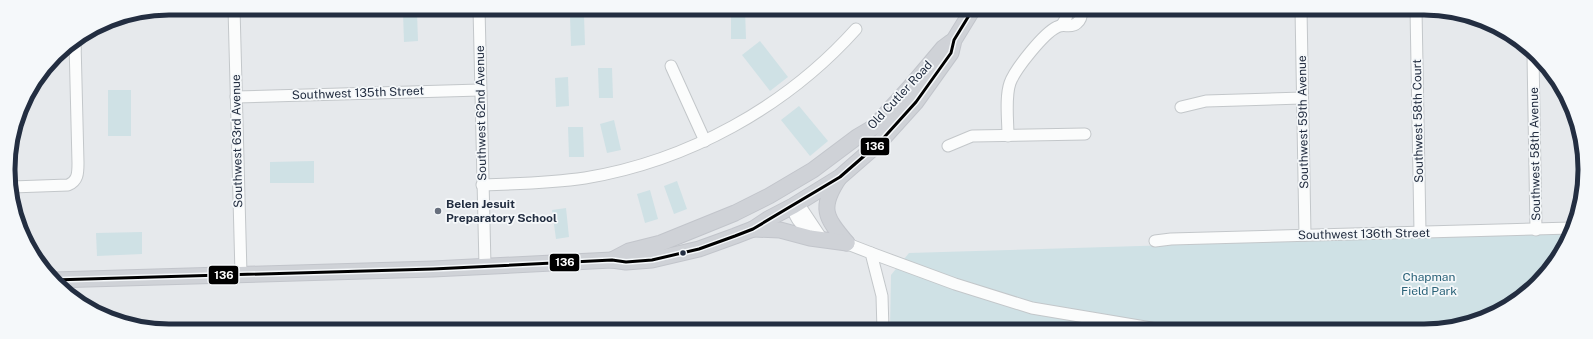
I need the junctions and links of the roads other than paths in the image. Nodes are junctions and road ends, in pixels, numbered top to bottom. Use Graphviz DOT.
graph roads {
  1 [pos="234,15"];
  2 [pos="479,15"];
  3 [pos="969,15"];
  4 [pos="1067,15"];
  5 [pos="1080,15"];
  6 [pos="1301,15"];
  7 [pos="1416,15"];
  8 [pos="1062,25"];
  9 [pos="856,29"];
  10 [pos="954,40"];
  11 [pos="72,49"];
  12 [pos="1533,60"];
  13 [pos="671,66"];
  14 [pos="480,90"];
  15 [pos="236,97"];
  16 [pos="1302,98"];
  17 [pos="1181,107"];
  18 [pos="874,127"];
  19 [pos="1085,134"];
  20 [pos="1008,136"];
  21 [pos="705,141"];
  22 [pos="948,146"];
  23 [pos="840,177"];
  24 [pos="482,185"];
  25 [pos="16,187"];
  26 [pos="793,206"];
  27 [pos="1566,228"];
  28 [pos="753,229"];
  29 [pos="1536,230"];
  30 [pos="1420,232"];
  31 [pos="1305,235"];
  32 [pos="1155,241"];
  33 [pos="661,243"];
  34 [pos="847,243"];
  35 [pos="871,253"];
  36 [pos="612,260"];
  37 [pos="485,266"];
  38 [pos="241,274"];
  39 [pos="61,280"];
  40 [pos="883,324"];
  41 [pos="1127,324"];
  1 -- 15 [label="street, Southwest 63rd Avenue"];
  2 -- 14 [label="street, Southwest 62nd Avenue"];
  3 -- 10 [label="main road, Old Cutler Road"];
  4 -- 8 [label="street"];
  5 -- 8 [label="street"];
  6 -- 16 [label="street, Southwest 59th Avenue"];
  7 -- 30 [label="street, Southwest 58th Court"];
  8 -- 20 [label="street"];
  9 -- 21 [label="street"];
  10 -- 18 [label="main road, Old Cutler Road"];
  10 -- 23 [label="main road, Old Cutler Road"];
  11 -- 25 [label="street"];
  12 -- 29 [label="street, Southwest 58th Avenue"];
  13 -- 21 [label="street"];
  14 -- 15 [label="street, Southwest 135th Street"];
  14 -- 24 [label="street, Southwest 62nd Avenue"];
  15 -- 38 [label="street, Southwest 63rd Avenue"];
  16 -- 17 [label="street"];
  16 -- 31 [label="street, Southwest 59th Avenue"];
  18 -- 26 [label="main road"];
  18 -- 33 [label="main road, Old Cutler Road"];
  19 -- 20 [label="street"];
  20 -- 22 [label="street"];
  21 -- 24 [label="street"];
  23 -- 26 [label="main road, Old Cutler Road"];
  23 -- 34 [label="main road"];
  24 -- 37 [label="street, Southwest 62nd Avenue"];
  26 -- 28 [label="main road"];
  26 -- 33 [label="main road"];
  26 -- 34 [label="street"];
  27 -- 29 [label="street, Southwest 136th Street"];
  28 -- 34 [label="main road"];
  28 -- 36 [label="main road"];
  29 -- 30 [label="street, Southwest 136th Street"];
  30 -- 31 [label="street, Southwest 136th Street"];
  31 -- 32 [label="street, Southwest 136th Street"];
  33 -- 36 [label="main road"];
  34 -- 35 [label="street"];
  35 -- 40 [label="street"];
  35 -- 41 [label="street"];
  36 -- 37 [label="main road"];
  37 -- 38 [label="main road"];
  38 -- 39 [label="main road"];
}
